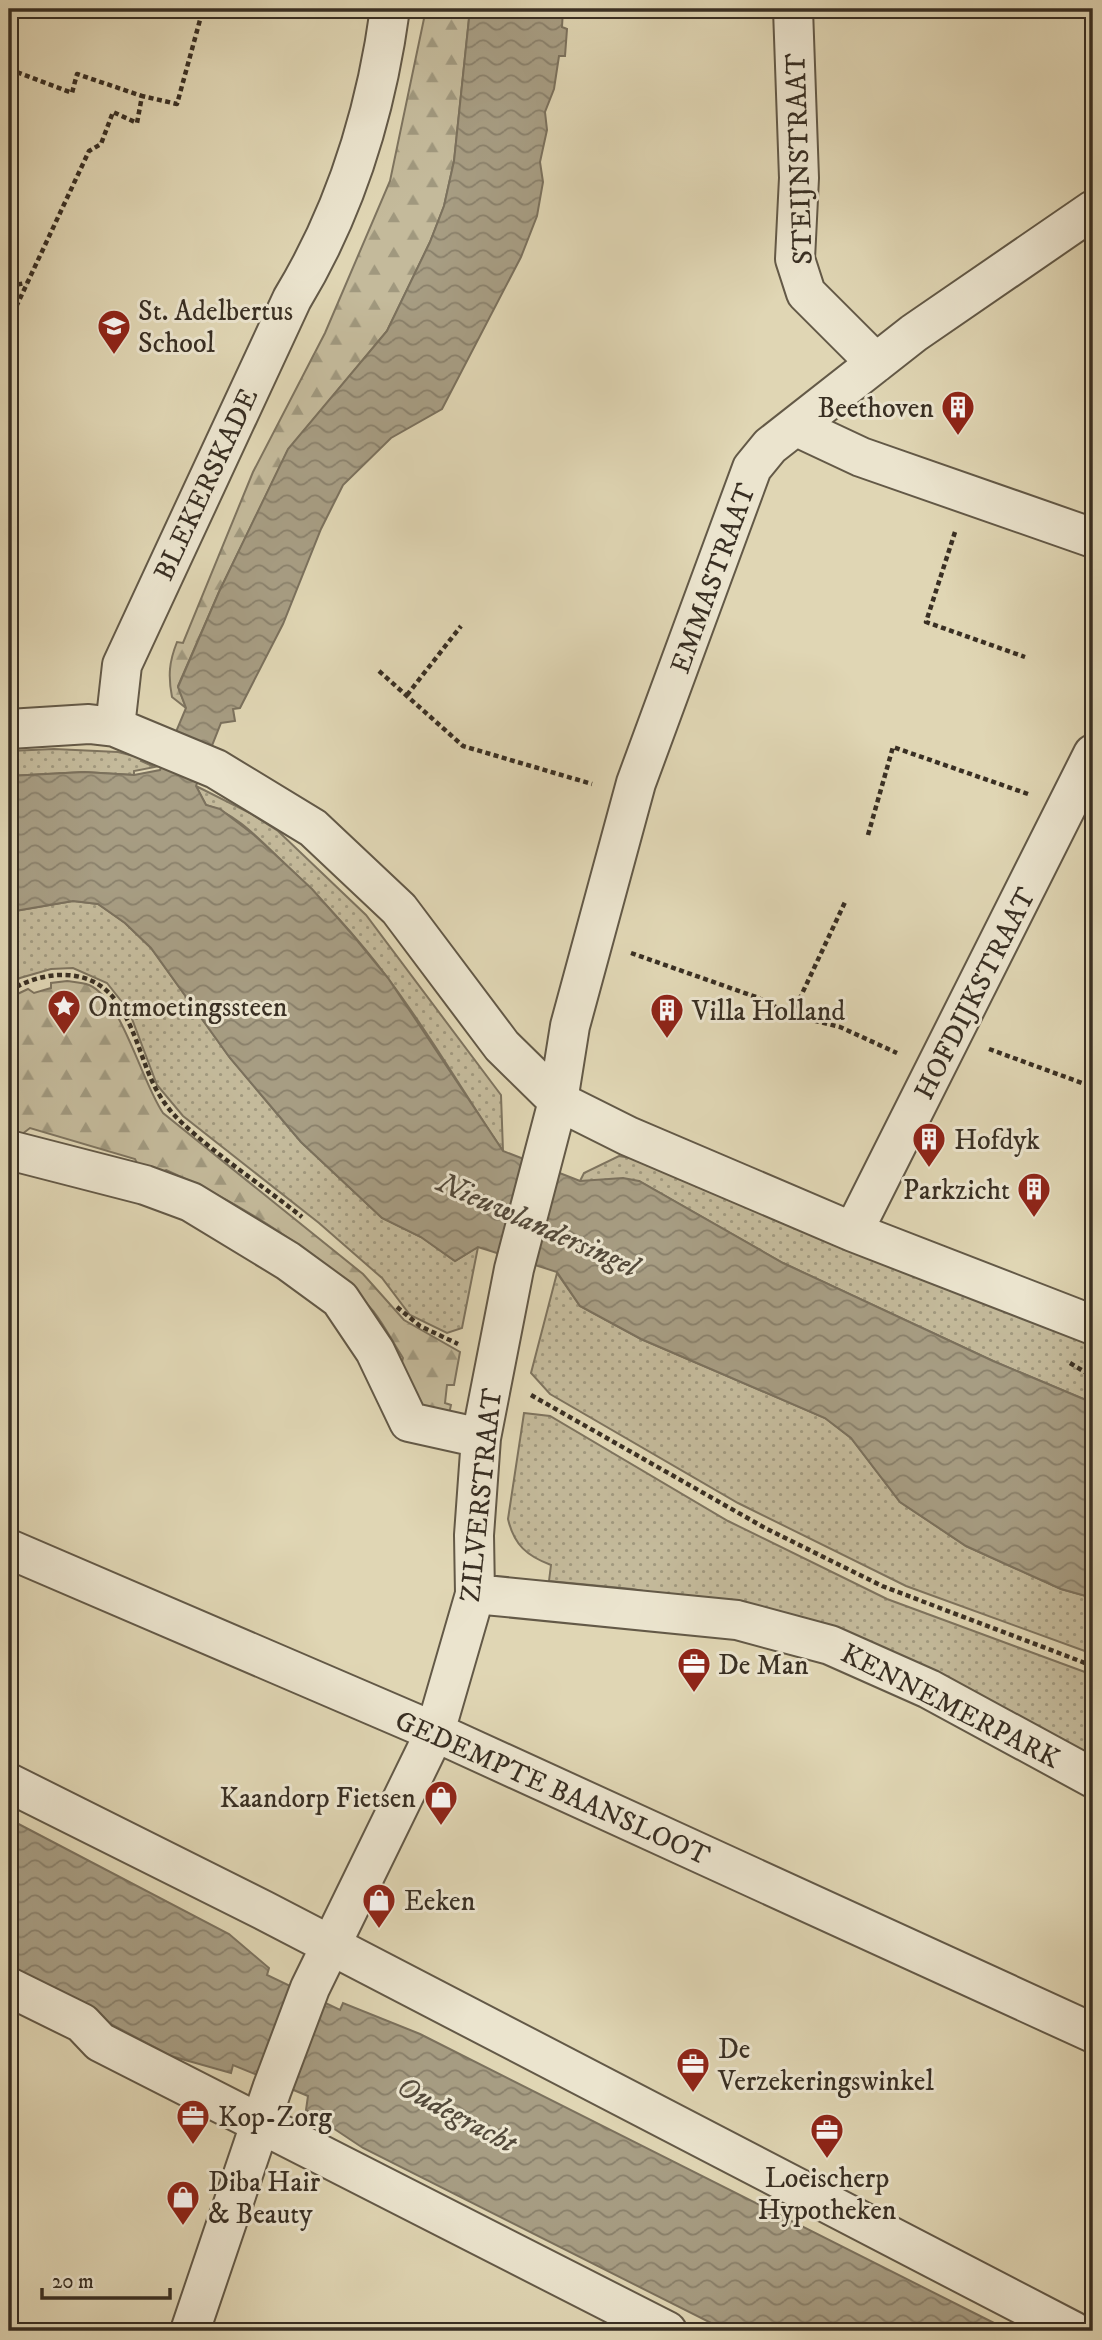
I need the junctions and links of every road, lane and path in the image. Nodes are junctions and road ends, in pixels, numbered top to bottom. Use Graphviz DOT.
graph roads {
  1 [pos="203,9"];
  2 [pos="390,9"];
  3 [pos="793,9"];
  4 [pos="9,69"];
  5 [pos="142,96"];
  6 [pos="1093,210"];
  7 [pos="27,282"];
  8 [pos="9,286"];
  9 [pos="9,322"];
  10 [pos="876,363"];
  11 [pos="797,427"];
  12 [pos="967,494"];
  13 [pos="1093,538"];
  14 [pos="461,626"];
  15 [pos="1025,657"];
  16 [pos="379,671"];
  17 [pos="407,695"];
  18 [pos="9,729"];
  19 [pos="129,733"];
  20 [pos="1093,754"];
  21 [pos="601,786"];
  22 [pos="1067,811"];
  23 [pos="867,835"];
  24 [pos="846,900"];
  25 [pos="593,944"];
  26 [pos="792,1015"];
  27 [pos="952,1034"];
  28 [pos="934,1071"];
  29 [pos="1093,1087"];
  30 [pos="558,1101"];
  31 [pos="9,1150"];
  32 [pos="545,1154"];
  33 [pos="853,1231"];
  34 [pos="1093,1325"];
  35 [pos="481,1438"];
  36 [pos="9,1549"];
  37 [pos="475,1594"];
  38 [pos="435,1732"];
  39 [pos="1093,1777"];
  40 [pos="9,1783"];
  41 [pos="330,1946"];
  42 [pos="9,1987"];
  43 [pos="1093,2034"];
  44 [pos="260,2126"];
  45 [pos="190,2331"];
  46 [pos="667,2331"];
  47 [pos="1073,2331"];
  1 -- 5 [label="path"];
  2 -- 19 [label="street, BLEKERSKADE"];
  3 -- 10 [label="street, STEIJNSTRAAT"];
  4 -- 5 [label="path"];
  5 -- 7 [label="path"];
  6 -- 10 [label="street, EMMASTRAAT"];
  7 -- 8 [label="path"];
  7 -- 9 [label="path"];
  10 -- 11 [label="street, EMMASTRAAT"];
  11 -- 12 [label="street"];
  11 -- 25 [label="street, EMMASTRAAT"];
  12 -- 13 [label="street"];
  12 -- 15 [label="path"];
  14 -- 17 [label="path"];
  16 -- 17 [label="path"];
  17 -- 21 [label="path"];
  18 -- 19 [label="street"];
  19 -- 30 [label="street"];
  20 -- 22 [label="street, HOFDIJKSTRAAT"];
  22 -- 23 [label="path"];
  22 -- 27 [label="street, HOFDIJKSTRAAT"];
  24 -- 26 [label="path"];
  25 -- 26 [label="path"];
  25 -- 30 [label="street, EMMASTRAAT"];
  26 -- 28 [label="path"];
  27 -- 28 [label="street, HOFDIJKSTRAAT"];
  27 -- 29 [label="path"];
  28 -- 33 [label="street, HOFDIJKSTRAAT"];
  30 -- 32 [label="street, EMMASTRAAT"];
  30 -- 33 [label="street"];
  31 -- 35 [label="street"];
  32 -- 35 [label="street, ZILVERSTRAAT"];
  33 -- 34 [label="street"];
  35 -- 37 [label="street, ZILVERSTRAAT"];
  36 -- 38 [label="street, GEDEMPTE BAANSLOOT"];
  37 -- 38 [label="street, ZILVERSTRAAT"];
  37 -- 39 [label="street, KENNEMERPARK"];
  38 -- 41 [label="street, ZILVERSTRAAT"];
  38 -- 43 [label="street, GEDEMPTE BAANSLOOT"];
  40 -- 41 [label="street"];
  41 -- 44 [label="street, ZILVERSTRAAT"];
  41 -- 47 [label="street"];
  42 -- 44 [label="street"];
  44 -- 45 [label="street, ZILVERSTRAAT"];
  44 -- 46 [label="street"];
}
